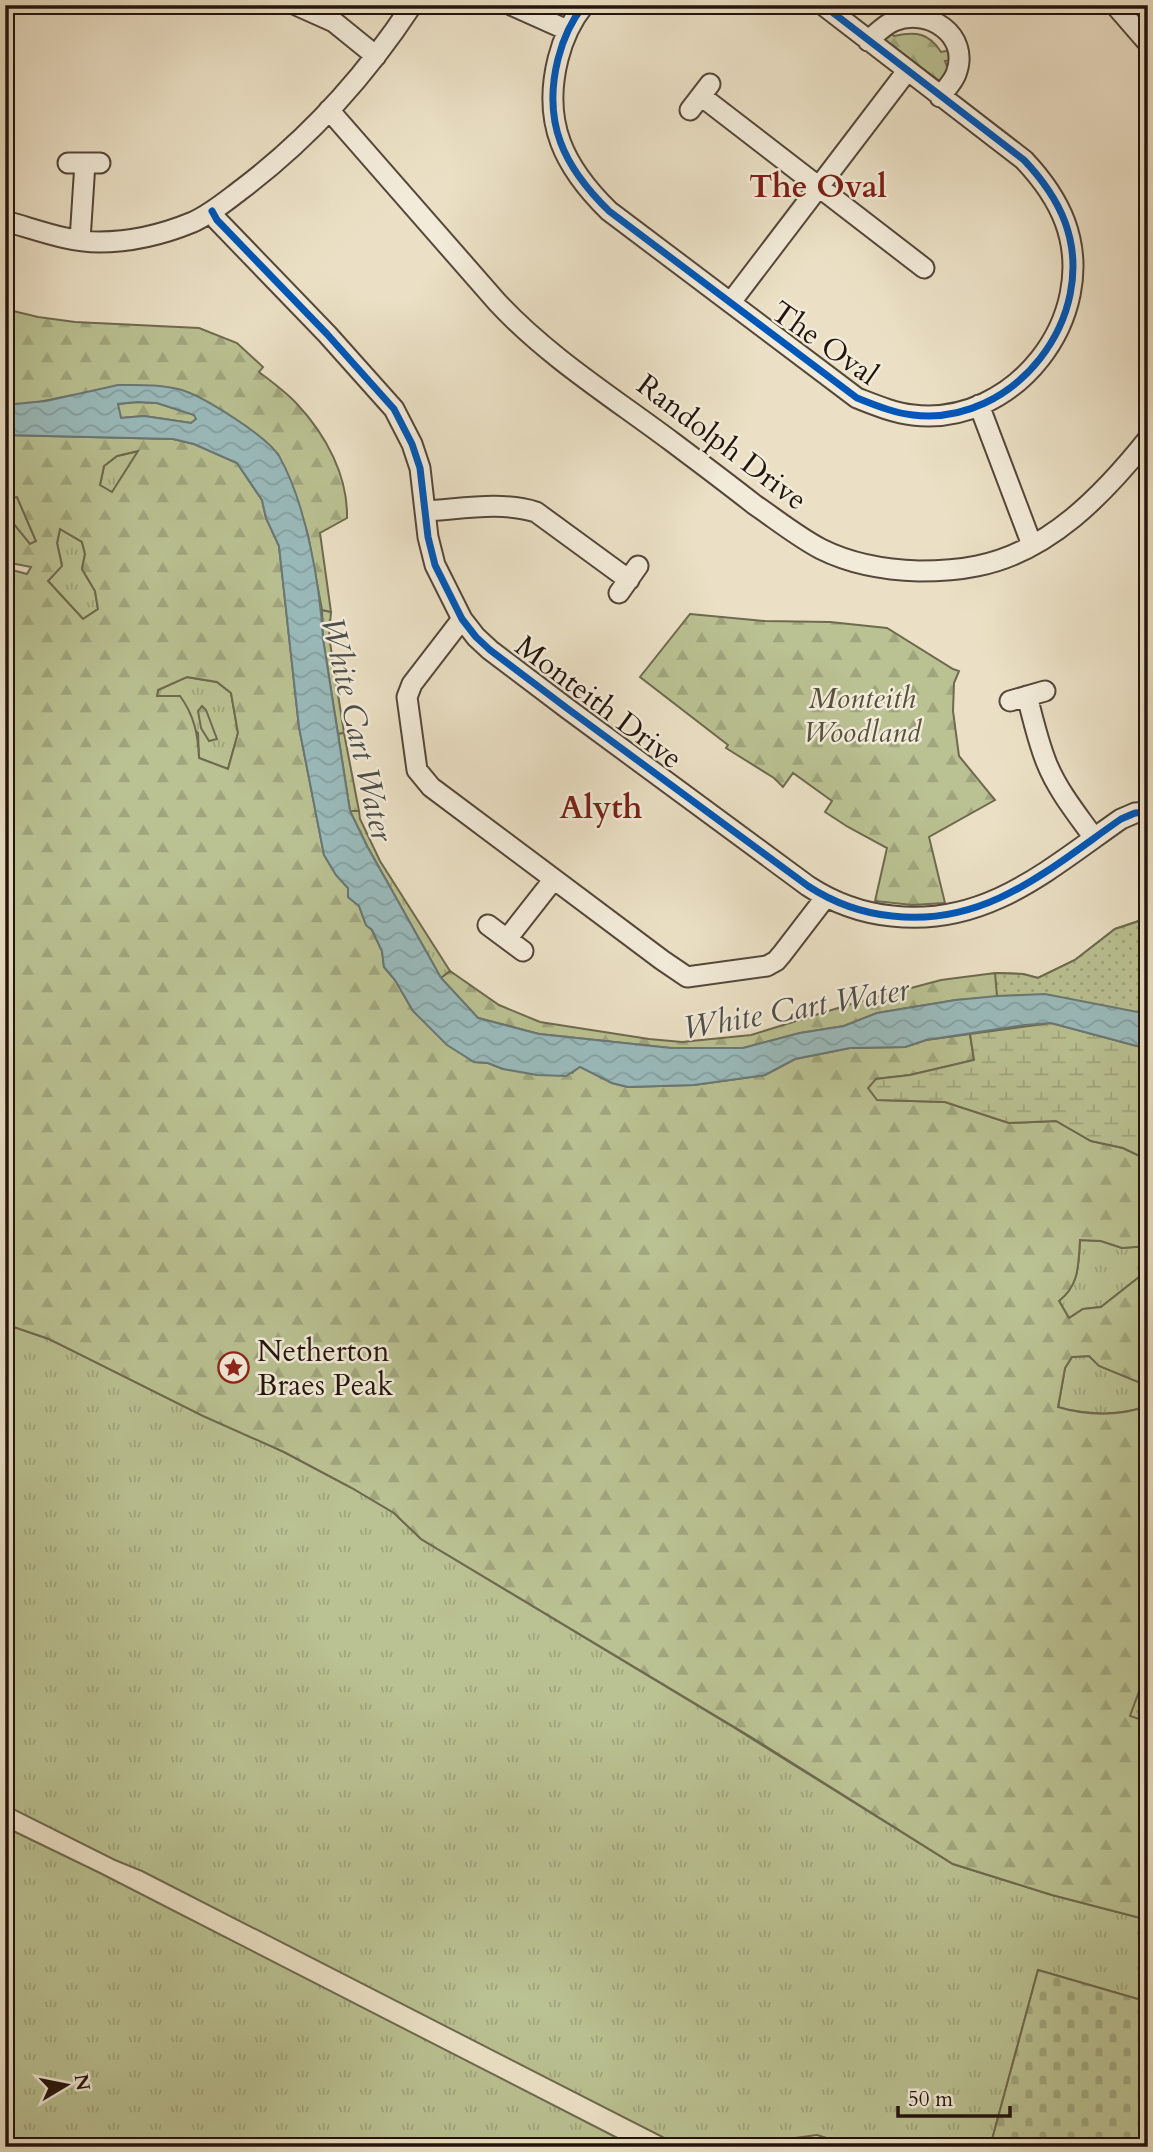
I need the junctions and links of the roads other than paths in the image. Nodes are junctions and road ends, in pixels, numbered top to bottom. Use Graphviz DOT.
graph roads {
  1 [pos="296,5"];
  2 [pos="412,5"];
  3 [pos="511,5"];
  4 [pos="584,5"];
  5 [pos="823,5"];
  6 [pos="1115,5"];
  7 [pos="567,30"];
  8 [pos="868,41"];
  9 [pos="1148,43"];
  10 [pos="376,56"];
  11 [pos="907,71"];
  12 [pos="701,97"];
  13 [pos="940,97"];
  14 [pos="329,110"];
  15 [pos="84,163"];
  16 [pos="818,186"];
  17 [pos="212,211"];
  18 [pos="5,221"];
  19 [pos="80,240"];
  20 [pos="925,268"];
  21 [pos="731,302"];
  22 [pos="979,405"];
  23 [pos="1148,439"];
  24 [pos="426,511"];
  25 [pos="1032,545"];
  26 [pos="629,579"];
  27 [pos="462,619"];
  28 [pos="1027,696"];
  29 [pos="1148,812"];
  30 [pos="1094,838"];
  31 [pos="554,879"];
  32 [pos="825,898"];
  33 [pos="488,925"];
  1 -- 10 [label="street"];
  2 -- 10 [label="street"];
  3 -- 7 [label="street"];
  4 -- 7 [label="street, The Oval"];
  5 -- 8 [label="street, The Oval"];
  6 -- 9 [label="street"];
  7 -- 21 [label="street, The Oval"];
  8 -- 11 [label="street, The Oval"];
  8 -- 13 [label="street"];
  10 -- 14 [label="street"];
  11 -- 13 [label="street, The Oval"];
  11 -- 16 [label="street"];
  12 -- 16 [label="street"];
  13 -- 22 [label="street, The Oval"];
  14 -- 17 [label="street"];
  14 -- 25 [label="street, Randolph Drive"];
  15 -- 19 [label="street"];
  16 -- 20 [label="street"];
  16 -- 21 [label="street"];
  17 -- 19 [label="street"];
  17 -- 24 [label="street, Monteith Drive"];
  18 -- 19 [label="street"];
  21 -- 22 [label="street, The Oval"];
  22 -- 25 [label="street"];
  23 -- 25 [label="street, Randolph Drive"];
  24 -- 26 [label="street"];
  24 -- 27 [label="street, Monteith Drive"];
  27 -- 31 [label="street"];
  27 -- 32 [label="street, Monteith Drive"];
  28 -- 30 [label="street"];
  29 -- 30 [label="street, Monteith Drive"];
  30 -- 32 [label="street, Monteith Drive"];
  31 -- 32 [label="street"];
  31 -- 33 [label="street"];
}
